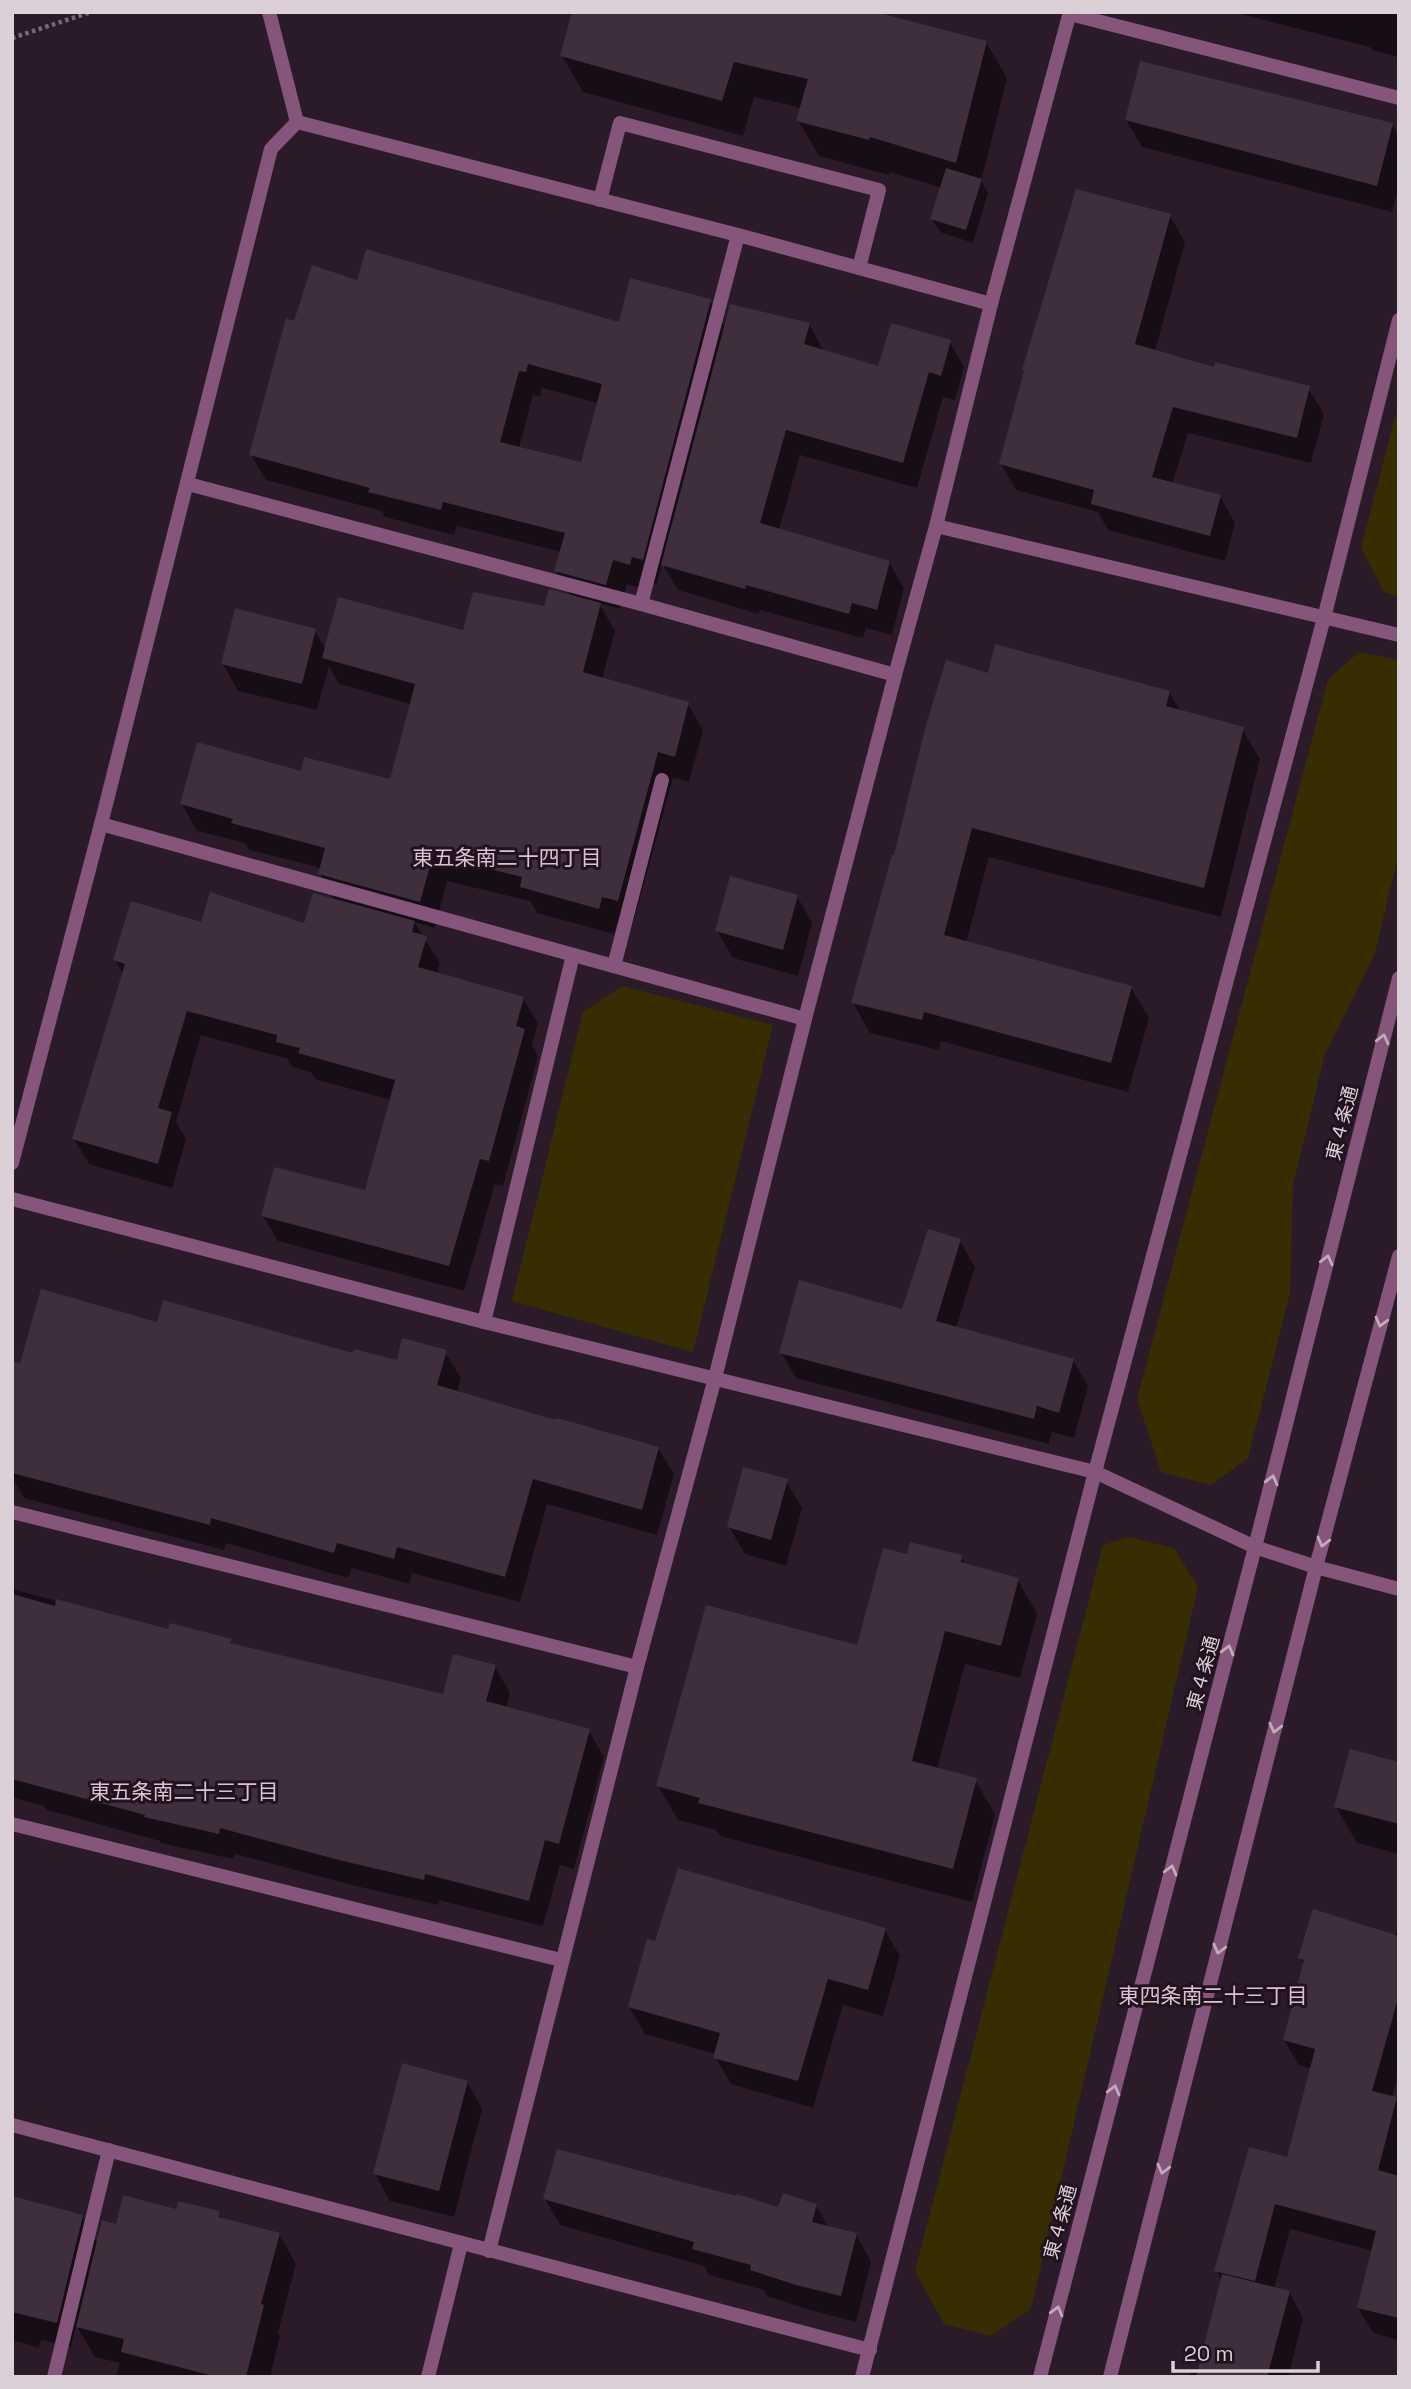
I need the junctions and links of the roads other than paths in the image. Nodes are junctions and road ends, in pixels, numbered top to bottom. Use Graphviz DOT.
graph roads {
  1 [pos="269,12"];
  2 [pos="1070,13"];
  3 [pos="1399,98"];
  4 [pos="297,122"];
  5 [pos="600,200"];
  6 [pos="738,235"];
  7 [pos="859,268"];
  8 [pos="991,304"];
  9 [pos="1399,320"];
  10 [pos="188,484"];
  11 [pos="936,526"];
  12 [pos="641,604"];
  13 [pos="1324,618"];
  14 [pos="1399,635"];
  15 [pos="895,675"];
  16 [pos="662,780"];
  17 [pos="101,824"];
  18 [pos="573,955"];
  19 [pos="614,966"];
  20 [pos="1399,978"];
  21 [pos="805,1019"];
  22 [pos="12,1163"];
  23 [pos="12,1199"];
  24 [pos="1399,1256"];
  25 [pos="484,1322"];
  26 [pos="715,1378"];
  27 [pos="1095,1472"];
  28 [pos="12,1512"];
  29 [pos="1255,1547"];
  30 [pos="1316,1567"];
  31 [pos="1399,1589"];
  32 [pos="637,1667"];
  33 [pos="12,1824"];
  34 [pos="561,1960"];
  35 [pos="12,2125"];
  36 [pos="109,2150"];
  37 [pos="461,2244"];
  38 [pos="489,2251"];
  39 [pos="870,2350"];
  40 [pos="54,2377"];
  41 [pos="428,2377"];
  42 [pos="862,2377"];
  43 [pos="1040,2377"];
  44 [pos="1110,2377"];
  1 -- 4 [label="street"];
  2 -- 3 [label="street"];
  2 -- 8 [label="street"];
  4 -- 5 [label="street"];
  4 -- 10 [label="street"];
  5 -- 6 [label="street"];
  5 -- 7 [label="street"];
  6 -- 7 [label="street"];
  6 -- 12 [label="street"];
  7 -- 8 [label="street"];
  8 -- 11 [label="street"];
  9 -- 13 [label="street"];
  10 -- 12 [label="street"];
  10 -- 17 [label="street"];
  11 -- 13 [label="street"];
  11 -- 15 [label="street"];
  12 -- 15 [label="street"];
  13 -- 14 [label="street"];
  13 -- 27 [label="street"];
  15 -- 21 [label="street"];
  16 -- 19 [label="street"];
  17 -- 18 [label="street"];
  17 -- 22 [label="street"];
  18 -- 19 [label="street"];
  18 -- 25 [label="street"];
  19 -- 21 [label="street"];
  29 -- 20 [label="street, 東４条通, one-way"];
  21 -- 26 [label="street"];
  23 -- 25 [label="street"];
  24 -- 30 [label="street, one-way"];
  25 -- 26 [label="street"];
  26 -- 27 [label="street"];
  26 -- 32 [label="street"];
  27 -- 29 [label="street"];
  27 -- 39 [label="street"];
  28 -- 32 [label="street"];
  29 -- 30 [label="street"];
  43 -- 29 [label="street, 東４条通, one-way"];
  30 -- 31 [label="street"];
  30 -- 44 [label="street, one-way"];
  32 -- 34 [label="street"];
  33 -- 34 [label="street"];
  34 -- 38 [label="street"];
  35 -- 36 [label="street"];
  36 -- 37 [label="street"];
  36 -- 40 [label="street"];
  37 -- 38 [label="street"];
  37 -- 41 [label="street"];
  38 -- 39 [label="street"];
  39 -- 42 [label="street"];
}
